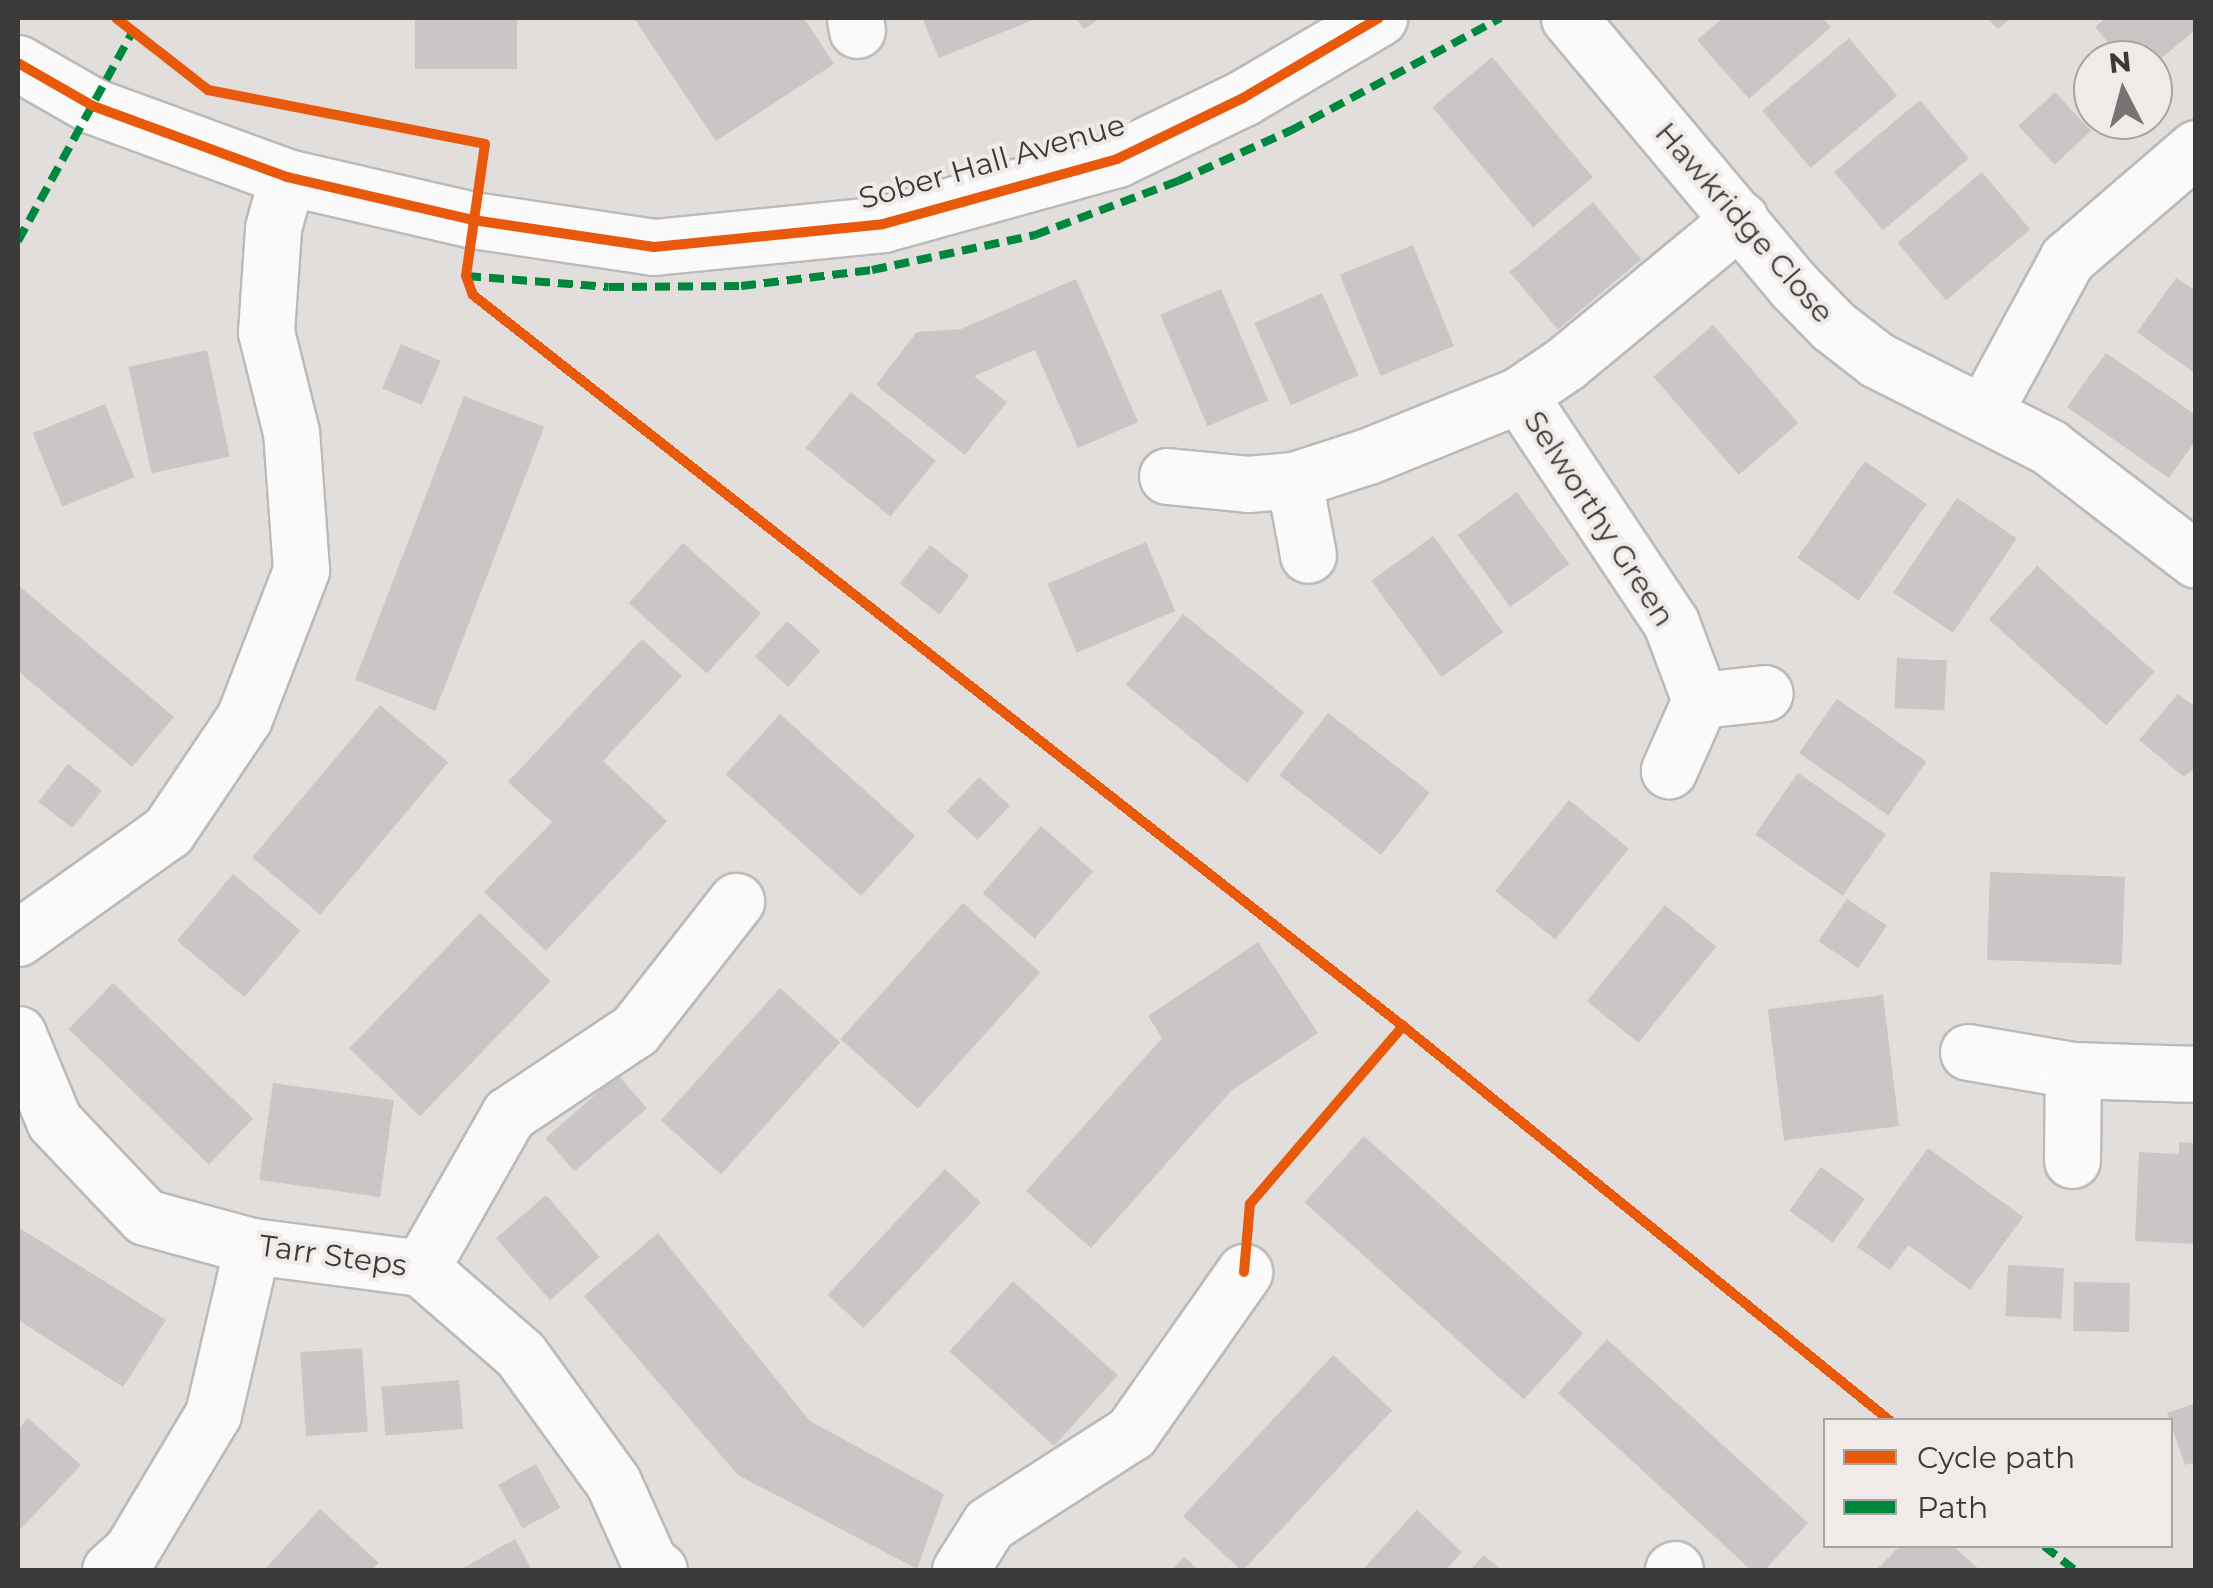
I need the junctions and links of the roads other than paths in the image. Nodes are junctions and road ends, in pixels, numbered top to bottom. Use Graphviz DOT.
graph roads {
  1 [pos="1379,18"];
  2 [pos="1569,18"];
  3 [pos="18,62"];
  4 [pos="2196,148"];
  5 [pos="286,177"];
  6 [pos="1740,218"];
  7 [pos="1518,394"];
  8 [pos="1984,412"];
  9 [pos="1166,476"];
  10 [pos="1294,480"];
  11 [pos="1308,556"];
  12 [pos="2196,560"];
  13 [pos="1765,693"];
  14 [pos="1700,700"];
  15 [pos="1669,770"];
  16 [pos="736,902"];
  17 [pos="18,938"];
  18 [pos="18,1034"];
  19 [pos="1968,1052"];
  20 [pos="2073,1070"];
  21 [pos="2196,1074"];
  22 [pos="2072,1160"];
  23 [pos="252,1246"];
  24 [pos="421,1268"];
  25 [pos="1244,1272"];
  26 [pos="110,1570"];
  27 [pos="660,1570"];
  28 [pos="960,1570"];
  1 -- 5 [label="street, Sober Hall Avenue"];
  2 -- 6 [label="street, Hawkridge Close"];
  3 -- 5 [label="street, Sober Hall Avenue"];
  4 -- 8 [label="street"];
  5 -- 17 [label="street"];
  6 -- 7 [label="street, Selworthy Green"];
  6 -- 8 [label="street, Hawkridge Close"];
  7 -- 10 [label="street, Selworthy Green"];
  7 -- 14 [label="street, Selworthy Green"];
  8 -- 12 [label="street, Hawkridge Close"];
  9 -- 10 [label="street, Selworthy Green"];
  10 -- 11 [label="street"];
  13 -- 14 [label="street"];
  14 -- 15 [label="street"];
  16 -- 24 [label="street"];
  18 -- 23 [label="street, Tarr Steps"];
  19 -- 20 [label="street"];
  20 -- 21 [label="street"];
  20 -- 22 [label="street"];
  23 -- 24 [label="street, Tarr Steps"];
  23 -- 26 [label="street"];
  24 -- 27 [label="street, Tarr Steps"];
  25 -- 28 [label="street"];
}
